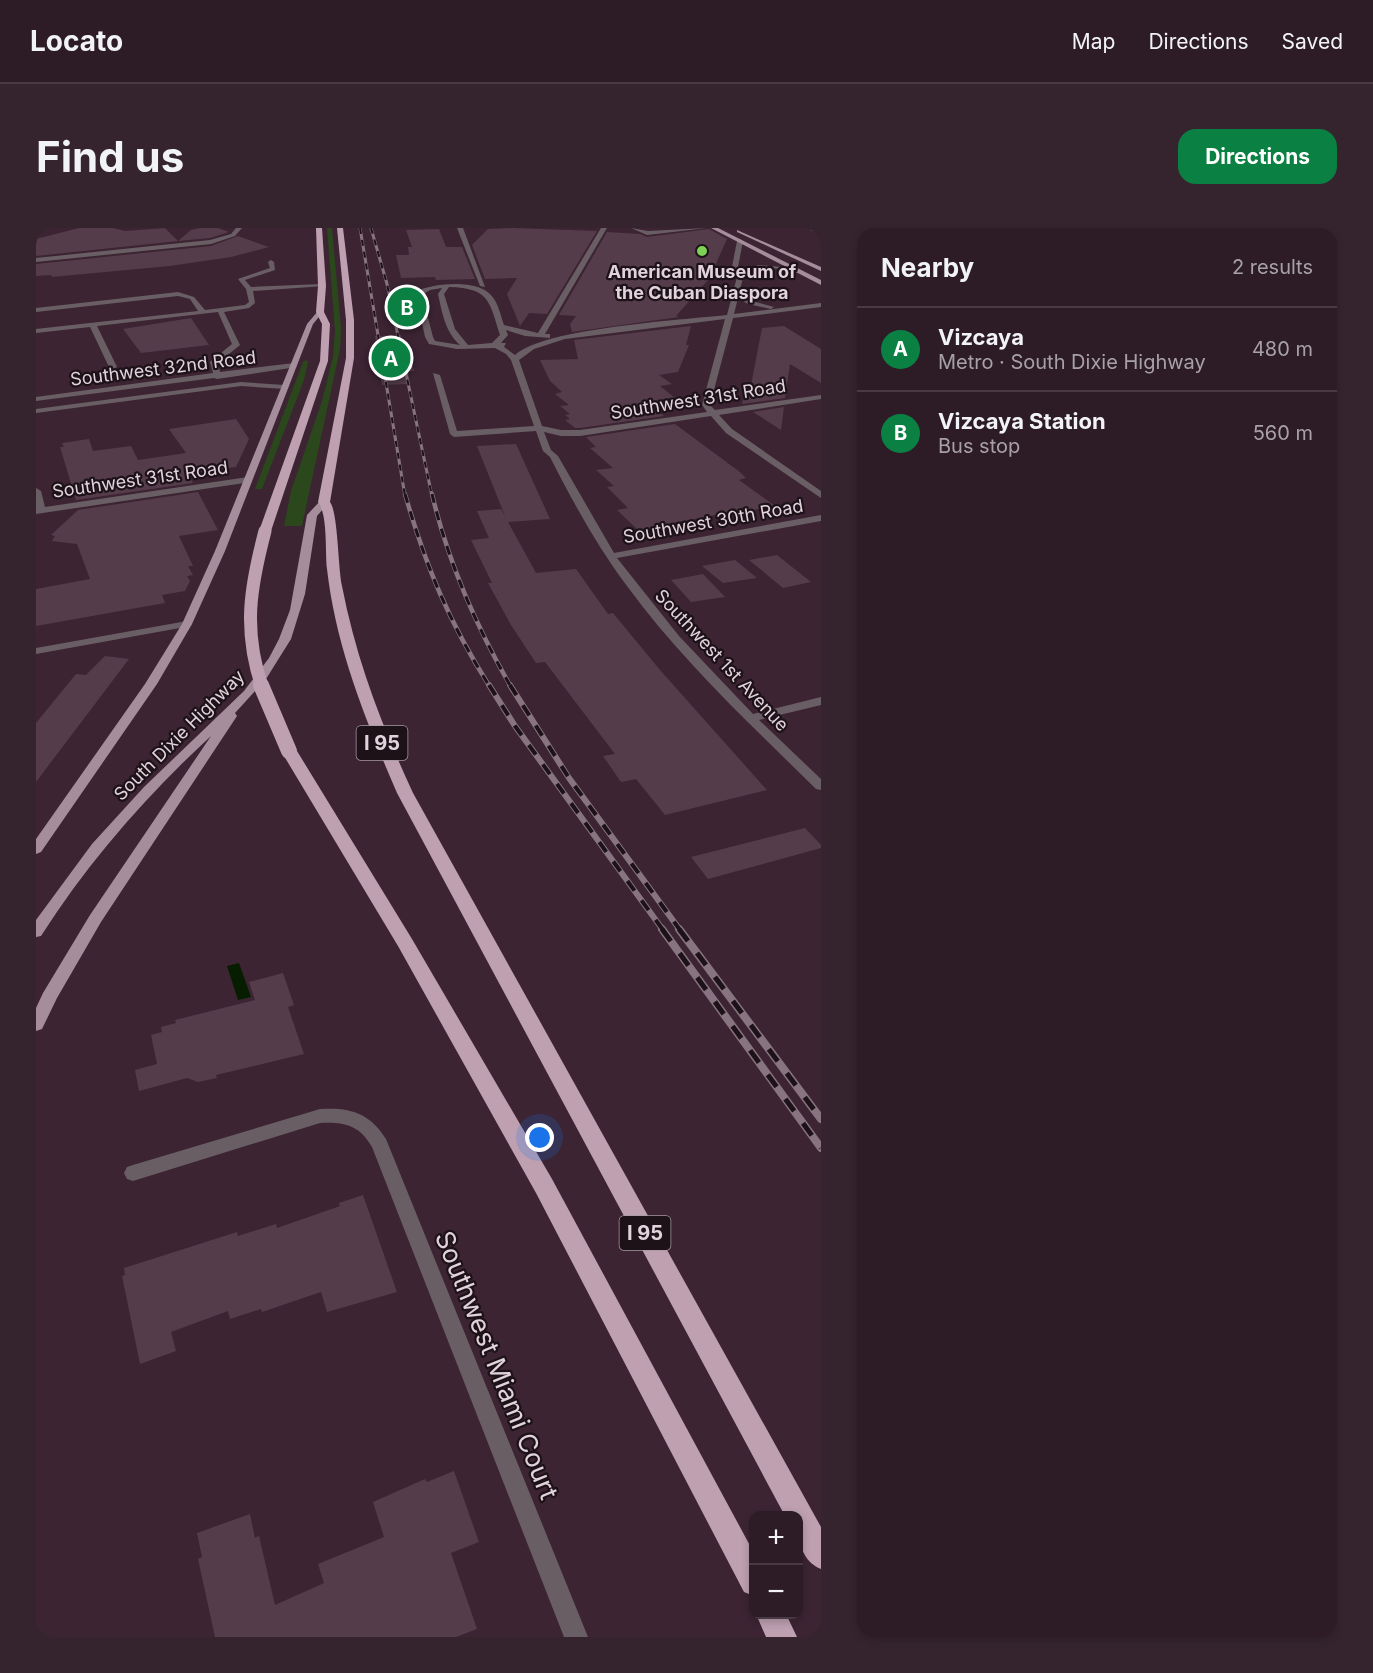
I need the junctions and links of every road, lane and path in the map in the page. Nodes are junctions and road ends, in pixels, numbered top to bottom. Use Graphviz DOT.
graph roads {
  1 [pos="239,228"];
  2 [pos="319,228"];
  3 [pos="340,228"];
  4 [pos="460,228"];
  5 [pos="604,228"];
  6 [pos="634,228"];
  7 [pos="704,228"];
  8 [pos="714,228"];
  9 [pos="733,228"];
  10 [pos="742,230"];
  11 [pos="760,233"];
  12 [pos="740,241"];
  13 [pos="765,243"];
  14 [pos="753,249"];
  15 [pos="794,256"];
  16 [pos="817,258"];
  17 [pos="36,260"];
  18 [pos="271,262"];
  19 [pos="791,268"];
  20 [pos="821,269"];
  21 [pos="740,277"];
  22 [pos="821,283"];
  23 [pos="322,286"];
  24 [pos="447,286"];
  25 [pos="483,286"];
  26 [pos="249,289"];
  27 [pos="735,293"];
  28 [pos="821,305"];
  29 [pos="795,308"];
  30 [pos="36,310"];
  31 [pos="220,310"];
  32 [pos="203,312"];
  33 [pos="320,312"];
  34 [pos="729,317"];
  35 [pos="681,323"];
  36 [pos="93,325"];
  37 [pos="502,327"];
  38 [pos="36,331"];
  39 [pos="540,336"];
  40 [pos="565,338"];
  41 [pos="724,338"];
  42 [pos="546,342"];
  43 [pos="465,345"];
  44 [pos="495,345"];
  45 [pos="515,360"];
  46 [pos="294,365"];
  47 [pos="113,367"];
  48 [pos="436,375"];
  49 [pos="218,376"];
  50 [pos="285,387"];
  51 [pos="821,397"];
  52 [pos="36,399"];
  53 [pos="36,411"];
  54 [pos="712,414"];
  55 [pos="540,428"];
  56 [pos="580,434"];
  57 [pos="558,449"];
  58 [pos="249,480"];
  59 [pos="36,491"];
  60 [pos="821,495"];
  61 [pos="324,502"];
  62 [pos="39,511"];
  63 [pos="821,518"];
  64 [pos="611,556"];
  65 [pos="187,624"];
  66 [pos="36,651"];
  67 [pos="821,701"];
  68 [pos="238,705"];
  69 [pos="751,718"];
  70 [pos="821,786"];
  71 [pos="36,849"];
  72 [pos="36,932"];
  73 [pos="36,1025"];
  74 [pos="133,1173"];
  75 [pos="821,1555"];
  76 [pos="749,1574"];
  77 [pos="773,1619"];
  78 [pos="576,1637"];
  79 [pos="782,1637"];
  1 -- 17 [label="street"];
  2 -- 23 [label="highway, South Dixie Highway"];
  3 -- 61 [label="highway, South Dixie Highway"];
  4 -- 25 [label="street"];
  5 -- 39 [label="street"];
  6 -- 7 [label="street"];
  8 -- 12 [label="main road"];
  9 -- 10 [label="main road"];
  10 -- 12 [label="main road"];
  10 -- 13 [label="main road"];
  11 -- 13 [label="main road"];
  12 -- 14 [label="main road"];
  12 -- 21 [label="street"];
  13 -- 15 [label="main road"];
  14 -- 15 [label="main road"];
  14 -- 19 [label="main road"];
  15 -- 16 [label="main road"];
  15 -- 20 [label="main road"];
  18 -- 26 [label="street"];
  19 -- 21 [label="street"];
  19 -- 22 [label="main road"];
  21 -- 27 [label="street"];
  23 -- 26 [label="street"];
  23 -- 33 [label="highway, South Dixie Highway"];
  24 -- 37 [label="street"];
  24 -- 43 [label="street"];
  24 -- 43 [label="street"];
  26 -- 31 [label="street"];
  27 -- 29 [label="street"];
  27 -- 34 [label="street"];
  28 -- 29 [label="street"];
  29 -- 34 [label="street"];
  30 -- 32 [label="street"];
  31 -- 32 [label="street"];
  31 -- 49 [label="street"];
  32 -- 36 [label="street"];
  33 -- 46 [label="main road, South Dixie Highway"];
  33 -- 76 [label="highway, bridge"];
  34 -- 35 [label="street"];
  34 -- 41 [label="street"];
  35 -- 40 [label="street"];
  35 -- 41 [label="street"];
  36 -- 38 [label="street"];
  36 -- 47 [label="street"];
  37 -- 39 [label="street"];
  37 -- 44 [label="street"];
  39 -- 40 [label="street"];
  40 -- 42 [label="street"];
  41 -- 54 [label="street"];
  42 -- 44 [label="street"];
  42 -- 45 [label="street"];
  43 -- 44 [label="street"];
  44 -- 45 [label="street"];
  45 -- 55 [label="street, Southwest 1st Avenue"];
  46 -- 49 [label="street, Southwest 32nd Road"];
  46 -- 50 [label="main road, South Dixie Highway"];
  48 -- 55 [label="street"];
  49 -- 52 [label="street, Southwest 32nd Road"];
  50 -- 53 [label="street, Southwest 32nd Road"];
  50 -- 58 [label="main road, South Dixie Highway"];
  51 -- 54 [label="street, Southwest 31st Road"];
  54 -- 56 [label="street, Southwest 31st Road"];
  54 -- 60 [label="street"];
  55 -- 56 [label="street"];
  55 -- 57 [label="street, Southwest 1st Avenue"];
  56 -- 57 [label="street"];
  57 -- 64 [label="street, Southwest 1st Avenue"];
  58 -- 62 [label="street, Southwest 31st Road"];
  58 -- 65 [label="main road, South Dixie Highway"];
  59 -- 62 [label="street"];
  61 -- 68 [label="main road, South Dixie Highway"];
  61 -- 75 [label="highway, I 95"];
  63 -- 64 [label="street, Southwest 30th Road"];
  64 -- 69 [label="street, Southwest 1st Avenue"];
  65 -- 66 [label="street"];
  65 -- 71 [label="main road, South Dixie Highway"];
  67 -- 69 [label="street"];
  68 -- 72 [label="main road, South Dixie Highway"];
  68 -- 73 [label="main road"];
  69 -- 70 [label="street, Southwest 1st Avenue"];
  74 -- 78 [label="street, Southwest Miami Court"];
  77 -- 79 [label="highway"];
}
